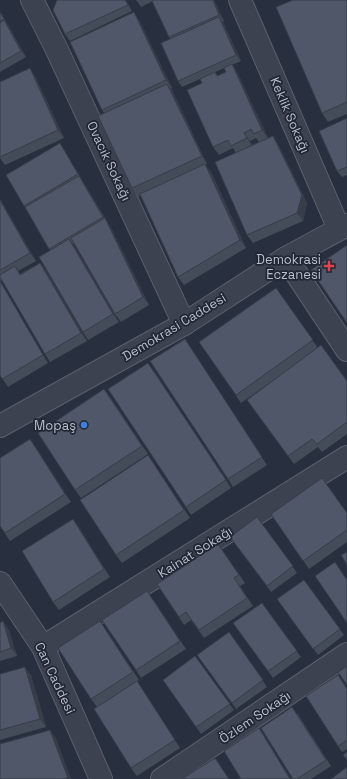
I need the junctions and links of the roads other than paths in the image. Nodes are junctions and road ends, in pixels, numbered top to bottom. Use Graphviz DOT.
graph roads {
  1 [pos="32,0"];
  2 [pos="240,0"];
  3 [pos="343,227"];
  4 [pos="286,258"];
  5 [pos="184,324"];
  6 [pos="347,350"];
  7 [pos="1,421"];
  8 [pos="347,457"];
  9 [pos="0,583"];
  10 [pos="43,647"];
  11 [pos="347,654"];
  12 [pos="101,779"];
  13 [pos="162,779"];
  1 -- 5 [label="street, Ovacık Sokağı"];
  2 -- 3 [label="street, Keklik Sokağı"];
  3 -- 4 [label="street, Demokrasi Caddesi"];
  4 -- 5 [label="street, Demokrasi Caddesi"];
  4 -- 6 [label="street"];
  5 -- 7 [label="street, Demokrasi Caddesi"];
  8 -- 10 [label="street, Kainat Sokağı"];
  9 -- 10 [label="street, Can Caddesi"];
  10 -- 12 [label="street, Can Caddesi"];
  11 -- 13 [label="street, Özlem Sokağı"];
}
